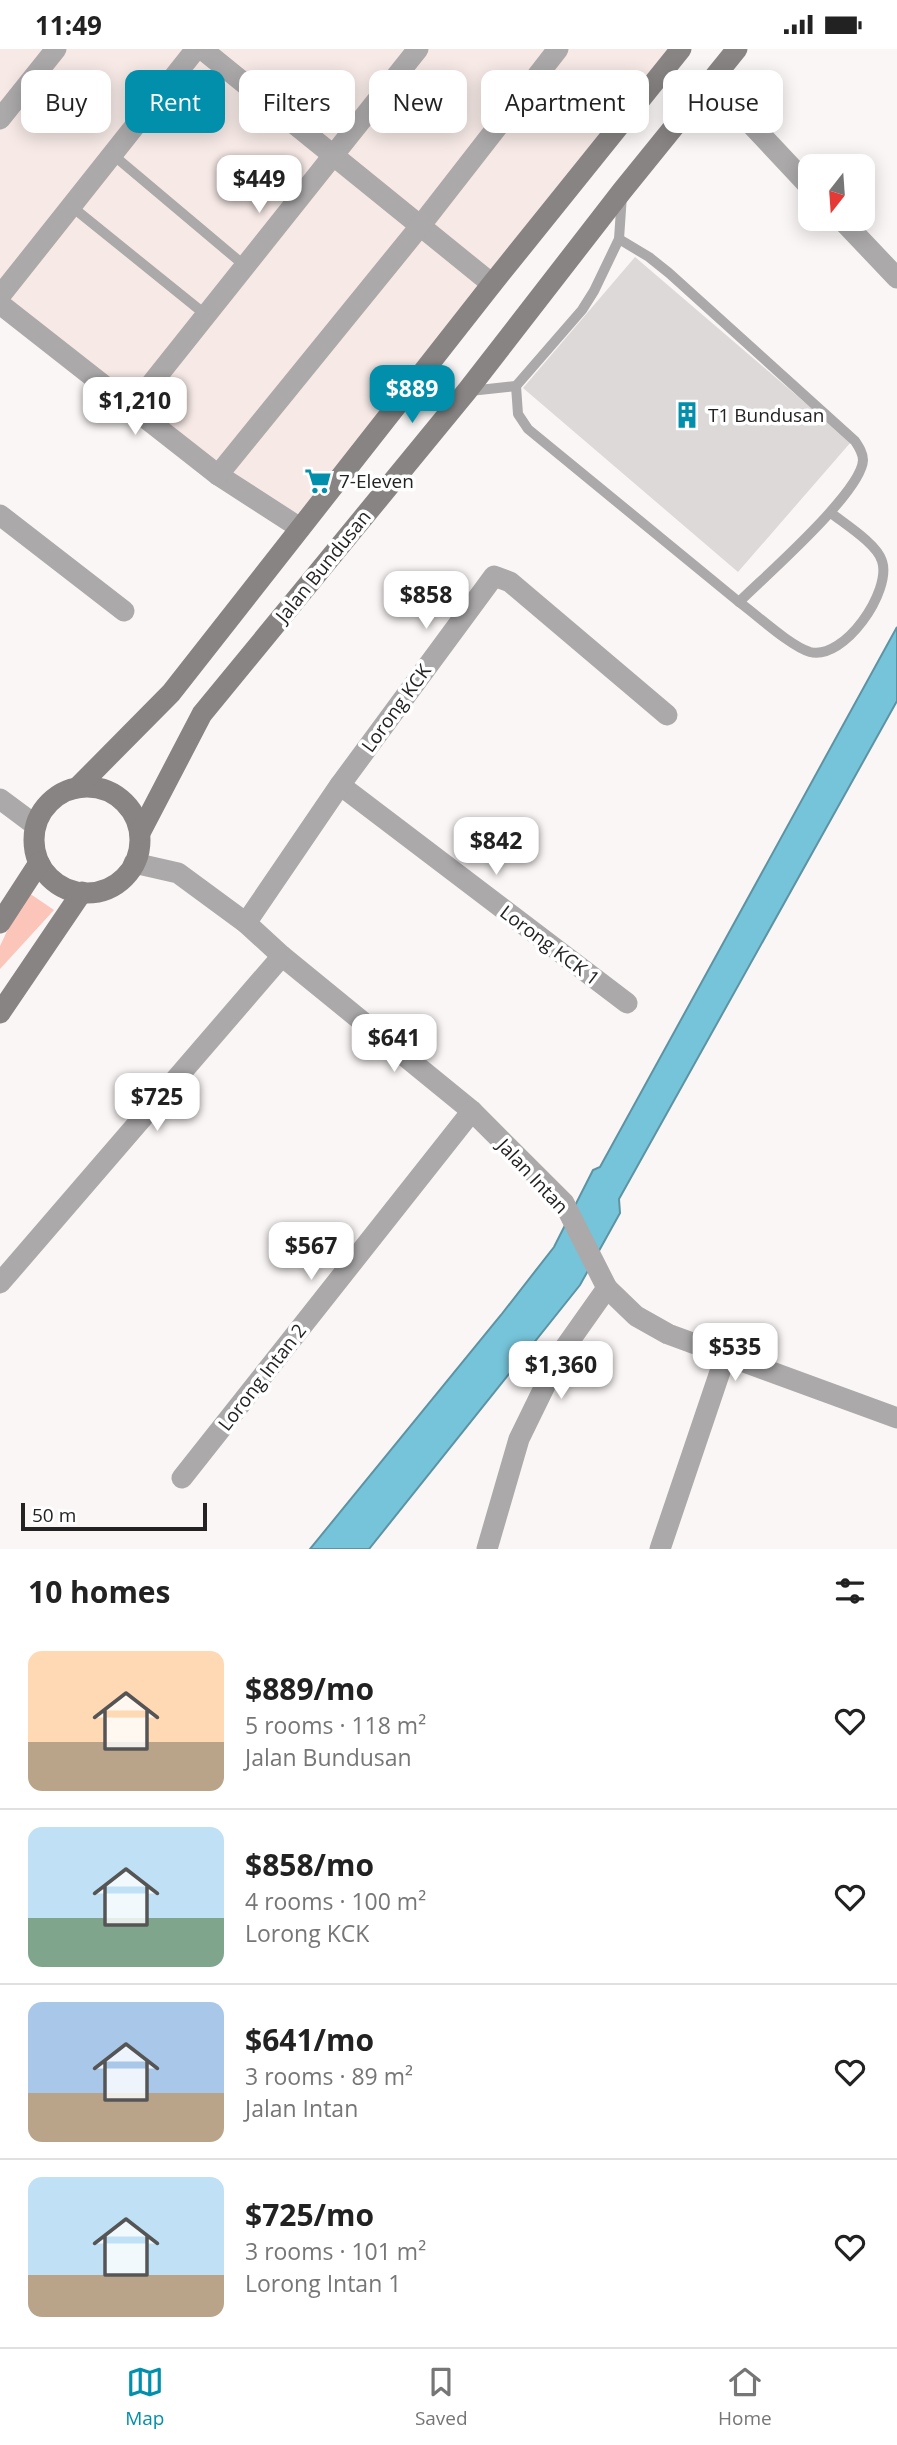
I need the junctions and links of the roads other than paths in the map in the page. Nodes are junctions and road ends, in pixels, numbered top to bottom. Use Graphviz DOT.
graph roads {
  1 [pos="56,49"];
  2 [pos="196,49"];
  3 [pos="202,49"];
  4 [pos="558,49"];
  5 [pos="681,49"];
  6 [pos="737,49"];
  7 [pos="415,50"];
  8 [pos="0,118"];
  9 [pos="759,133"];
  10 [pos="113,154"];
  11 [pos="334,154"];
  12 [pos="798,174"];
  13 [pos="622,191"];
  14 [pos="71,206"];
  15 [pos="421,225"];
  16 [pos="852,231"];
  17 [pos="620,239"];
  18 [pos="245,266"];
  19 [pos="897,278"];
  20 [pos="492,284"];
  21 [pos="0,296"];
  22 [pos="0,304"];
  23 [pos="206,315"];
  24 [pos="516,386"];
  25 [pos="467,391"];
  26 [pos="132,408"];
  27 [pos="218,475"];
  28 [pos="831,513"];
  29 [pos="0,516"];
  30 [pos="300,527"];
  31 [pos="739,602"];
  32 [pos="124,611"];
  33 [pos="667,715"];
  34 [pos="340,785"];
  35 [pos="77,787"];
  36 [pos="0,799"];
  37 [pos="35,825"];
  38 [pos="140,833"];
  39 [pos="39,863"];
  40 [pos="134,863"];
  41 [pos="82,892"];
  42 [pos="0,923"];
  43 [pos="246,923"];
  44 [pos="282,956"];
  45 [pos="627,1003"];
  46 [pos="0,1013"];
  47 [pos="472,1111"];
  48 [pos="0,1283"];
  49 [pos="607,1288"];
  50 [pos="725,1357"];
  51 [pos="897,1418"];
  52 [pos="182,1478"];
  53 [pos="488,1549"];
  54 [pos="660,1549"];
  1 -- 8 [label="street"];
  2 -- 10 [label="street"];
  3 -- 11 [label="street"];
  4 -- 15 [label="street"];
  5 -- 20 [label="main road, Jalan Bundusan"];
  6 -- 13 [label="main road, Jalan Bundusan"];
  7 -- 11 [label="street"];
  9 -- 12 [label="street"];
  10 -- 14 [label="street"];
  10 -- 18 [label="lane"];
  11 -- 15 [label="street"];
  11 -- 18 [label="street"];
  13 -- 17 [label="lane"];
  13 -- 25 [label="main road, Jalan Bundusan"];
  14 -- 21 [label="street"];
  14 -- 23 [label="lane"];
  15 -- 20 [label="street"];
  15 -- 27 [label="street"];
  16 -- 19 [label="street"];
  17 -- 24 [label="lane"];
  17 -- 28 [label="lane"];
  18 -- 23 [label="street"];
  20 -- 30 [label="main road, Jalan Bundusan"];
  22 -- 26 [label="street"];
  23 -- 26 [label="street"];
  24 -- 25 [label="lane"];
  24 -- 31 [label="lane"];
  25 -- 38 [label="main road, Jalan Bundusan"];
  26 -- 27 [label="street"];
  27 -- 30 [label="street"];
  28 -- 31 [label="lane"];
  28 -- 31 [label="lane"];
  29 -- 32 [label="street"];
  30 -- 35 [label="main road, Jalan Bundusan"];
  33 -- 34 [label="street, Lorong KCK"];
  34 -- 43 [label="street, Lorong KCK"];
  34 -- 45 [label="street, Lorong KCK 1"];
  35 -- 37 [label="main road"];
  35 -- 38 [label="main road"];
  36 -- 37 [label="street"];
  37 -- 39 [label="main road"];
  38 -- 40 [label="main road"];
  39 -- 41 [label="main road"];
  39 -- 42 [label="main road"];
  40 -- 41 [label="main road"];
  40 -- 43 [label="street, Jalan Intan"];
  41 -- 46 [label="main road"];
  43 -- 44 [label="street, Jalan Intan"];
  44 -- 47 [label="street, Jalan Intan"];
  44 -- 48 [label="street"];
  47 -- 49 [label="street, Jalan Intan"];
  47 -- 52 [label="street, Lorong Intan 2"];
  49 -- 50 [label="street"];
  49 -- 53 [label="street"];
  50 -- 51 [label="street"];
  50 -- 54 [label="street"];
}
